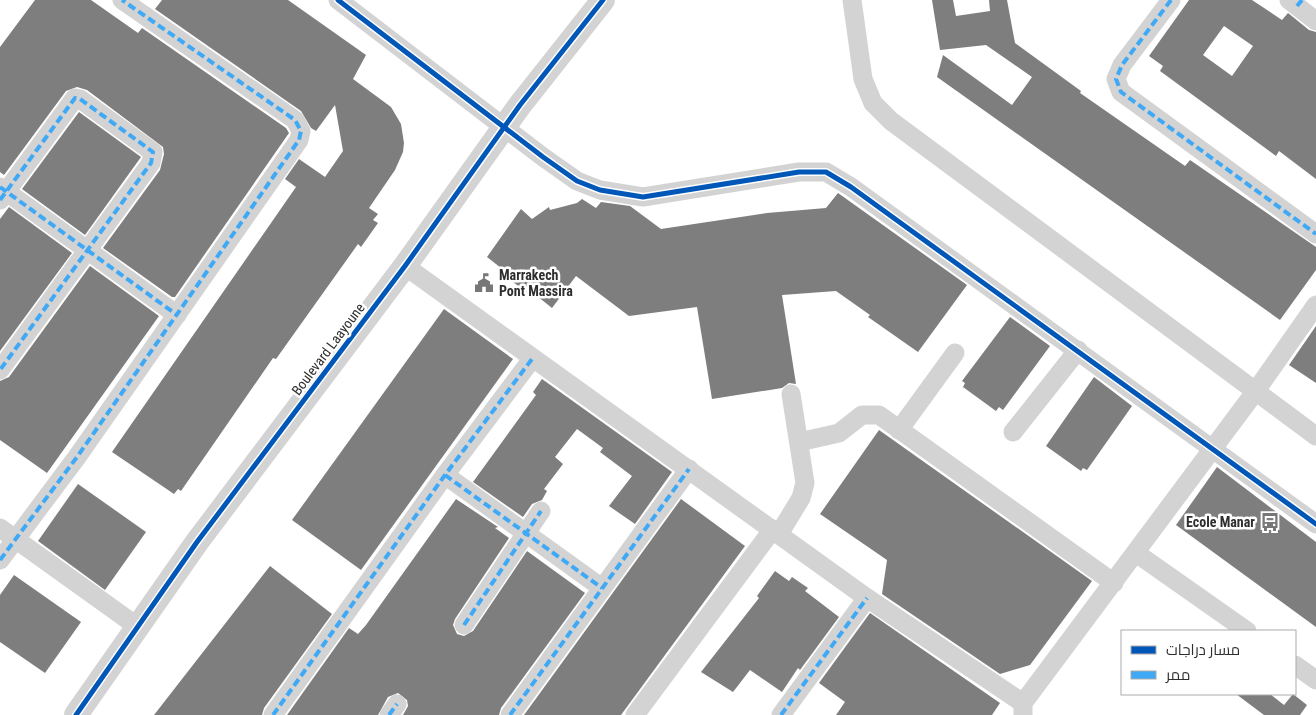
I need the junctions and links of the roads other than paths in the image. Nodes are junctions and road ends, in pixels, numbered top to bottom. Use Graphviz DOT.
graph roads {
  1 [pos="122,0"];
  2 [pos="338,0"];
  3 [pos="603,0"];
  4 [pos="852,0"];
  5 [pos="1171,0"];
  6 [pos="1296,2"];
  7 [pos="1316,21"];
  8 [pos="504,128"];
  9 [pos="2,193"];
  10 [pos="1316,234"];
  11 [pos="88,251"];
  12 [pos="405,266"];
  13 [pos="1316,305"];
  14 [pos="177,315"];
  15 [pos="1078,350"];
  16 [pos="955,353"];
  17 [pos="532,359"];
  18 [pos="0,370"];
  19 [pos="1255,392"];
  20 [pos="792,394"];
  21 [pos="899,430"];
  22 [pos="1013,432"];
  23 [pos="1316,436"];
  24 [pos="799,442"];
  25 [pos="1213,447"];
  26 [pos="689,468"];
  27 [pos="445,474"];
  28 [pos="541,511"];
  29 [pos="1316,524"];
  30 [pos="776,531"];
  31 [pos="7,534"];
  32 [pos="526,534"];
  33 [pos="1136,553"];
  34 [pos="0,560"];
  35 [pos="1114,583"];
  36 [pos="602,588"];
  37 [pos="867,598"];
  38 [pos="464,625"];
  39 [pos="138,627"];
  40 [pos="1246,630"];
  41 [pos="1296,666"];
  42 [pos="1316,680"];
  43 [pos="1023,709"];
  44 [pos="76,715"];
  45 [pos="273,715"];
  46 [pos="510,715"];
  47 [pos="635,715"];
  48 [pos="783,715"];
  1 -- 14 [label="street"];
  2 -- 8 [label="street"];
  3 -- 8 [label="street, Boulevard Laayoune"];
  4 -- 19 [label="street"];
  5 -- 10 [label="street"];
  6 -- 7 [label="street"];
  8 -- 12 [label="street, Boulevard Laayoune"];
  8 -- 15 [label="street"];
  9 -- 11 [label="street"];
  9 -- 11 [label="street"];
  11 -- 14 [label="street"];
  11 -- 18 [label="street"];
  12 -- 17 [label="street"];
  12 -- 39 [label="street, Boulevard Laayoune"];
  13 -- 19 [label="street"];
  14 -- 31 [label="street"];
  15 -- 22 [label="street"];
  15 -- 25 [label="street"];
  16 -- 21 [label="street"];
  17 -- 26 [label="street"];
  17 -- 27 [label="street"];
  19 -- 23 [label="street"];
  19 -- 25 [label="street"];
  20 -- 24 [label="street"];
  21 -- 24 [label="street"];
  21 -- 35 [label="street"];
  24 -- 30 [label="street"];
  25 -- 29 [label="street"];
  25 -- 33 [label="street"];
  26 -- 30 [label="street"];
  26 -- 36 [label="street"];
  27 -- 32 [label="street"];
  27 -- 45 [label="street"];
  28 -- 32 [label="street"];
  30 -- 37 [label="street"];
  30 -- 47 [label="street"];
  31 -- 34 [label="street"];
  31 -- 39 [label="street"];
  32 -- 36 [label="street"];
  32 -- 38 [label="street"];
  33 -- 35 [label="street"];
  33 -- 40 [label="street"];
  35 -- 43 [label="street"];
  36 -- 46 [label="street"];
  37 -- 43 [label="street"];
  37 -- 48 [label="street"];
  39 -- 44 [label="street, Boulevard Laayoune"];
  41 -- 42 [label="street"];
}
